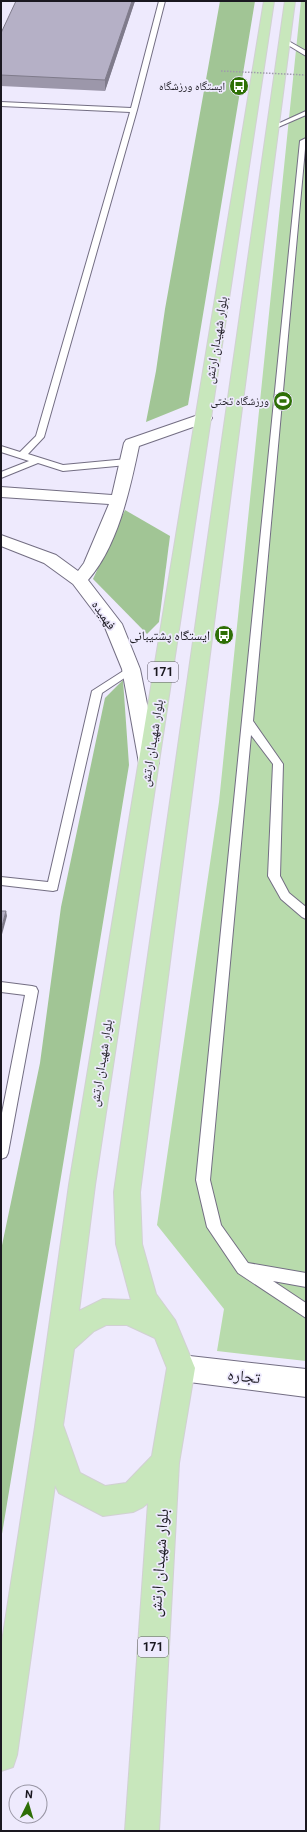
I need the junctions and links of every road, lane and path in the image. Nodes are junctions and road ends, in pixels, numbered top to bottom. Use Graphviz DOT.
graph roads {
  1 [pos="162,1"];
  2 [pos="269,1"];
  3 [pos="290,1"];
  4 [pos="285,41"];
  5 [pos="306,54"];
  6 [pos="221,71"];
  7 [pos="306,75"];
  8 [pos="1,104"];
  9 [pos="134,110"];
  10 [pos="306,113"];
  11 [pos="274,127"];
  12 [pos="306,140"];
  13 [pos="204,418"];
  14 [pos="1,449"];
  15 [pos="22,455"];
  16 [pos="36,461"];
  17 [pos="127,462"];
  18 [pos="1,475"];
  19 [pos="1,492"];
  20 [pos="119,500"];
  21 [pos="1,540"];
  22 [pos="79,580"];
  23 [pos="131,669"];
  24 [pos="247,721"];
  25 [pos="148,763"];
  26 [pos="1,882"];
  27 [pos="306,914"];
  28 [pos="1,987"];
  29 [pos="1,1154"];
  30 [pos="243,1268"];
  31 [pos="306,1280"];
  32 [pos="306,1311"];
  33 [pos="165,1329"];
  34 [pos="61,1343"];
  35 [pos="181,1368"];
  36 [pos="306,1383"];
  37 [pos="49,1425"];
  38 [pos="165,1463"];
  39 [pos="1,1755"];
  40 [pos="142,1831"];
  1 -- 9 [label="lane"];
  2 -- 13 [label="main road, بلوار شهیدان ارتش / 171"];
  3 -- 4 [label="main road, بلوار شهیدان ارتش / 171"];
  4 -- 5 [label="lane"];
  4 -- 11 [label="main road, بلوار شهیدان ارتش / 171"];
  6 -- 7 [label="path, bridge"];
  8 -- 9 [label="lane"];
  9 -- 15 [label="lane"];
  10 -- 11 [label="lane"];
  11 -- 33 [label="main road, بلوار شهیدان ارتش / 171"];
  12 -- 24 [label="lane"];
  13 -- 17 [label="main road"];
  13 -- 25 [label="main road, بلوار شهیدان ارتش / 171"];
  14 -- 15 [label="lane"];
  15 -- 16 [label="lane"];
  16 -- 17 [label="lane"];
  16 -- 18 [label="lane"];
  17 -- 20 [label="main road"];
  19 -- 20 [label="main road"];
  20 -- 22 [label="main road"];
  21 -- 22 [label="main road, فهمیده"];
  22 -- 23 [label="main road, فهمیده"];
  23 -- 25 [label="main road, فهمیده"];
  23 -- 26 [label="lane"];
  24 -- 27 [label="lane"];
  24 -- 30 [label="lane"];
  25 -- 34 [label="main road, بلوار شهیدان ارتش / 171"];
  28 -- 29 [label="lane"];
  30 -- 31 [label="lane"];
  30 -- 32 [label="lane"];
  33 -- 34 [label="main road"];
  33 -- 35 [label="main road, بلوار شهیدان ارتش"];
  34 -- 37 [label="main road, بلوار شهیدان ارتش"];
  35 -- 36 [label="main road, تجاره"];
  35 -- 38 [label="main road, بلوار شهیدان ارتش"];
  37 -- 38 [label="main road"];
  37 -- 39 [label="main road"];
  38 -- 40 [label="main road, بلوار شهیدان ارتش / 171"];
}
